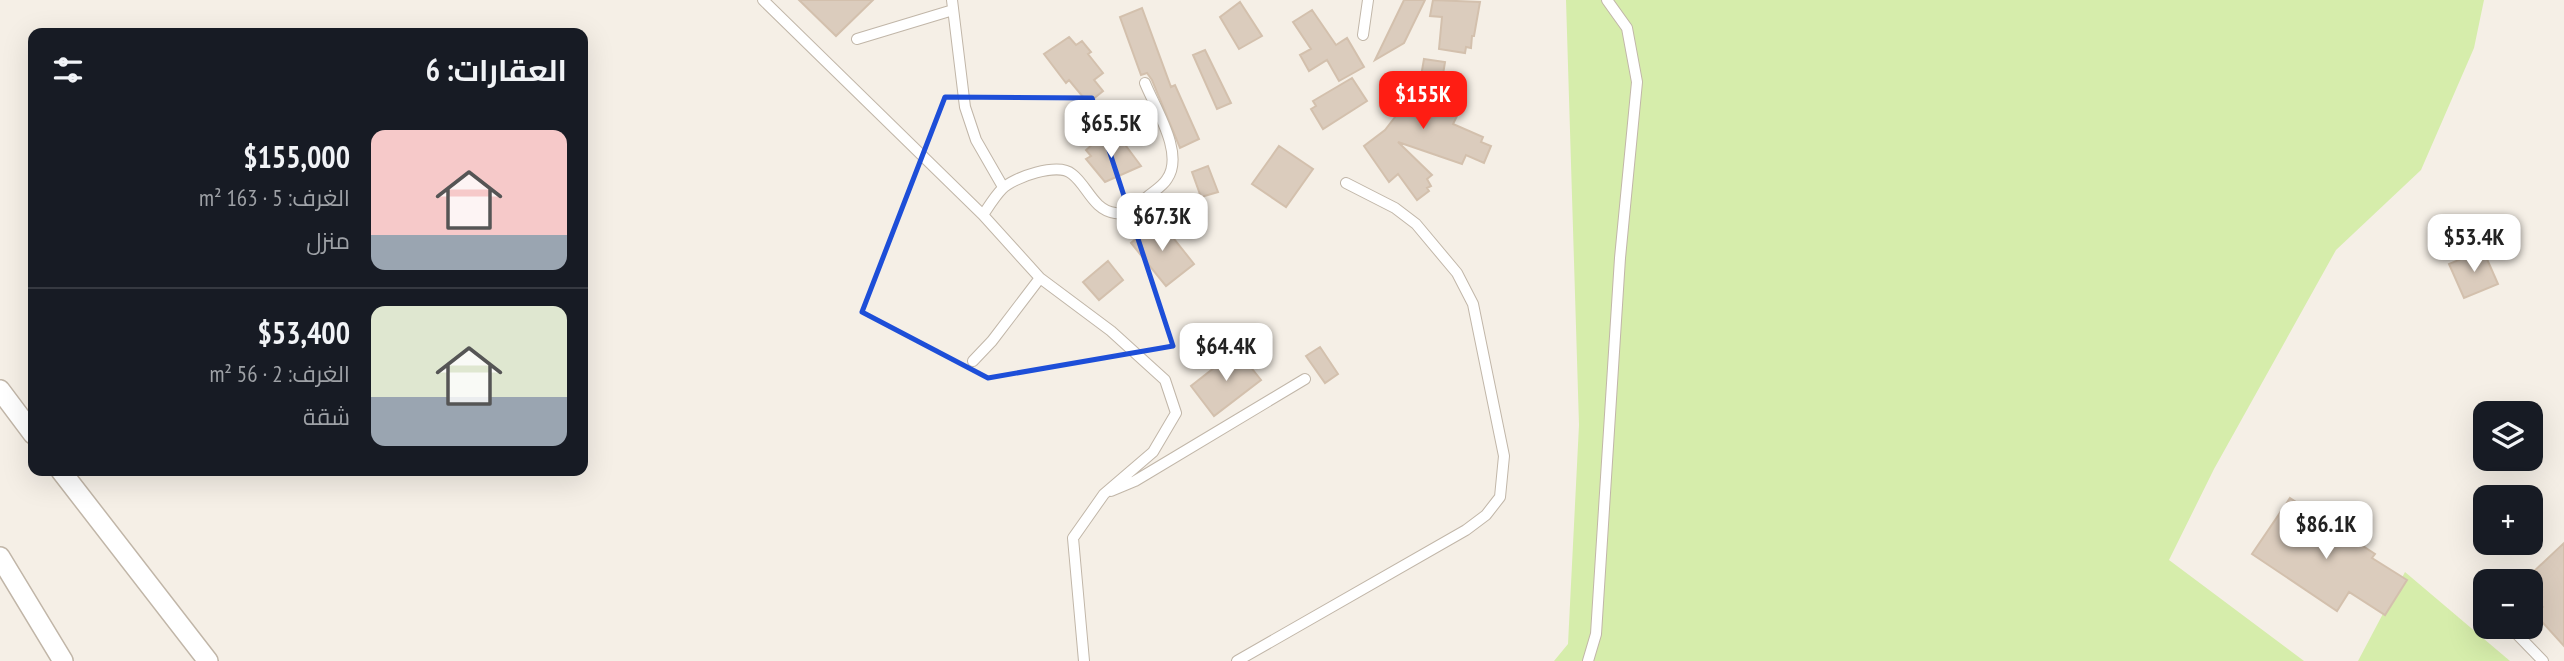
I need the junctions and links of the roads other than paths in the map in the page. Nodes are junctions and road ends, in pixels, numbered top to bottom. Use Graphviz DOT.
graph roads {
  1 [pos="764,0"];
  2 [pos="1368,0"];
  3 [pos="1606,0"];
  4 [pos="952,5"];
  5 [pos="1363,35"];
  6 [pos="858,39"];
  7 [pos="1145,83"];
  8 [pos="1346,183"];
  9 [pos="1003,187"];
  10 [pos="983,215"];
  11 [pos="1040,278"];
  12 [pos="973,361"];
  13 [pos="1305,379"];
  14 [pos="0,390"];
  15 [pos="28,427"];
  16 [pos="65,476"];
  17 [pos="1104,494"];
  18 [pos="0,557"];
  19 [pos="2523,639"];
  20 [pos="63,661"];
  21 [pos="208,661"];
  22 [pos="1084,661"];
  23 [pos="1237,661"];
  24 [pos="1588,661"];
  25 [pos="2543,661"];
  1 -- 10 [label="lane"];
  2 -- 5 [label="lane"];
  3 -- 24 [label="lane"];
  4 -- 6 [label="lane"];
  4 -- 9 [label="lane"];
  7 -- 9 [label="lane"];
  8 -- 23 [label="lane"];
  9 -- 10 [label="lane"];
  10 -- 11 [label="lane"];
  11 -- 12 [label="lane"];
  11 -- 17 [label="lane"];
  13 -- 17 [label="lane"];
  14 -- 15 [label="street"];
  16 -- 21 [label="street"];
  17 -- 22 [label="lane"];
  18 -- 20 [label="street"];
  19 -- 25 [label="lane"];
}
